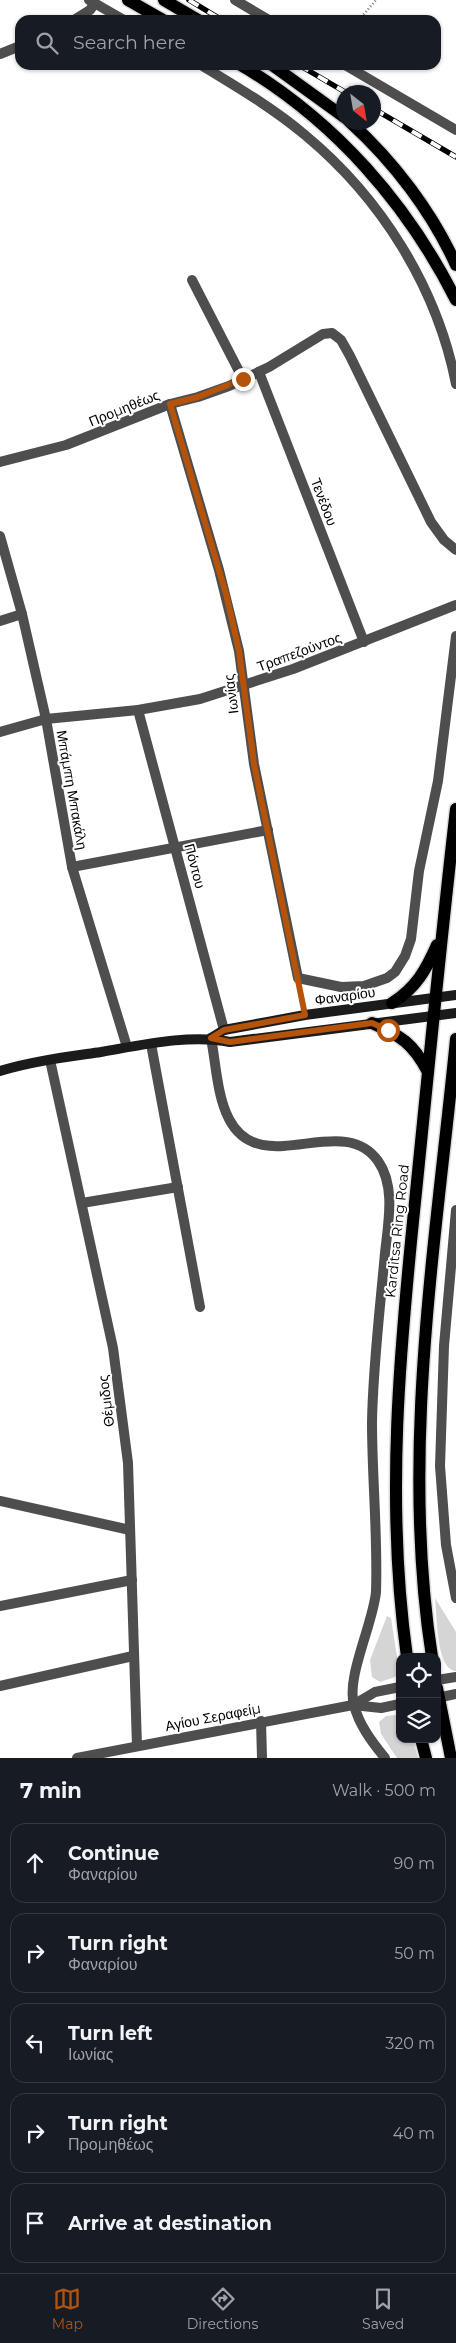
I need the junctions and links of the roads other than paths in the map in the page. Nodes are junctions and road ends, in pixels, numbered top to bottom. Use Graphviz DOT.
graph roads {
  1 [pos="128,0"];
  2 [pos="164,0"];
  3 [pos="235,0"];
  4 [pos="92,2"];
  5 [pos="82,15"];
  6 [pos="115,15"];
  7 [pos="154,15"];
  8 [pos="190,15"];
  9 [pos="260,15"];
  10 [pos="15,48"];
  11 [pos="0,54"];
  12 [pos="209,70"];
  13 [pos="248,70"];
  14 [pos="279,70"];
  15 [pos="354,70"];
  16 [pos="336,110"];
  17 [pos="358,130"];
  18 [pos="456,130"];
  19 [pos="456,265"];
  20 [pos="192,280"];
  21 [pos="456,300"];
  22 [pos="259,372"];
  23 [pos="243,379"];
  24 [pos="456,384"];
  25 [pos="170,404"];
  26 [pos="0,462"];
  27 [pos="0,536"];
  28 [pos="456,550"];
  29 [pos="456,605"];
  30 [pos="22,614"];
  31 [pos="0,621"];
  32 [pos="456,636"];
  33 [pos="364,642"];
  34 [pos="245,686"];
  35 [pos="138,710"];
  36 [pos="46,719"];
  37 [pos="0,732"];
  38 [pos="456,809"];
  39 [pos="268,830"];
  40 [pos="175,848"];
  41 [pos="72,867"];
  42 [pos="442,936"];
  43 [pos="456,995"];
  44 [pos="435,997"];
  45 [pos="392,1003"];
  46 [pos="456,1013"];
  47 [pos="434,1015"];
  48 [pos="372,1023"];
  49 [pos="224,1030"];
  50 [pos="211,1038"];
  51 [pos="456,1039"];
  52 [pos="151,1044"];
  53 [pos="126,1048"];
  54 [pos="50,1060"];
  55 [pos="0,1071"];
  56 [pos="428,1072"];
  57 [pos="453,1084"];
  58 [pos="178,1187"];
  59 [pos="82,1203"];
  60 [pos="456,1210"];
  61 [pos="200,1308"];
  62 [pos="0,1501"];
  63 [pos="130,1530"];
  64 [pos="132,1580"];
  65 [pos="456,1598"];
  66 [pos="0,1606"];
  67 [pos="407,1653"];
  68 [pos="432,1653"];
  69 [pos="133,1656"];
  70 [pos="456,1677"];
  71 [pos="441,1679"];
  72 [pos="0,1686"];
  73 [pos="396,1688"];
  74 [pos="456,1694"];
  75 [pos="441,1695"];
  76 [pos="439,1698"];
  77 [pos="353,1705"];
  78 [pos="396,1705"];
  79 [pos="261,1721"];
  80 [pos="422,1743"];
  81 [pos="137,1746"];
  82 [pos="77,1758"];
  83 [pos="262,1758"];
  84 [pos="385,1758"];
  85 [pos="426,1758"];
  86 [pos="451,1758"];
  1 -- 7 [label="main road"];
  2 -- 8 [label="main road"];
  3 -- 9 [label="street"];
  4 -- 5 [label="street"];
  4 -- 6 [label="street"];
  10 -- 11 [label="street"];
  12 -- 24 [label="street"];
  13 -- 21 [label="main road"];
  14 -- 16 [label="main road"];
  15 -- 18 [label="street"];
  17 -- 19 [label="main road"];
  20 -- 23 [label="street"];
  22 -- 23 [label="street, Προμηθέως"];
  22 -- 28 [label="street, Προμηθέως"];
  22 -- 33 [label="street, Τενέδου"];
  23 -- 25 [label="street, Προμηθέως"];
  25 -- 26 [label="street, Προμηθέως"];
  25 -- 34 [label="street, Ιωνίας"];
  27 -- 30 [label="street, Μπάμπη Μπακάλη"];
  29 -- 33 [label="street, Τραπεζούντος"];
  30 -- 31 [label="street"];
  30 -- 36 [label="street, Μπάμπη Μπακάλη"];
  32 -- 39 [label="street, Ιωνίας"];
  33 -- 34 [label="street, Τραπεζούντος"];
  34 -- 35 [label="street, Τραπεζούντος"];
  34 -- 39 [label="street, Ιωνίας"];
  35 -- 36 [label="street, Τραπεζούντος"];
  35 -- 40 [label="street, Πόντου"];
  36 -- 37 [label="street, Τραπεζούντος"];
  36 -- 41 [label="street, Μπάμπη Μπακάλη"];
  38 -- 42 [label="main road, Karditsa Ring Road"];
  39 -- 40 [label="street"];
  40 -- 41 [label="street"];
  40 -- 49 [label="street, Πόντου"];
  41 -- 53 [label="street, Μπάμπη Μπακάλη"];
  42 -- 44 [label="main road, Karditsa Ring Road"];
  42 -- 45 [label="main road"];
  43 -- 44 [label="main road, Φαναρίου"];
  44 -- 45 [label="main road, Φαναρίου"];
  44 -- 47 [label="main road, Karditsa Ring Road"];
  45 -- 49 [label="main road, Φαναρίου"];
  46 -- 47 [label="main road, Φαναρίου"];
  47 -- 48 [label="main road, Φαναρίου"];
  47 -- 56 [label="main road, Karditsa Ring Road"];
  48 -- 50 [label="main road, Φαναρίου"];
  48 -- 56 [label="main road"];
  49 -- 50 [label="main road, Φαναρίου"];
  50 -- 52 [label="main road, Φαναρίου"];
  50 -- 77 [label="street"];
  51 -- 57 [label="main road"];
  52 -- 53 [label="main road, Φαναρίου"];
  52 -- 58 [label="street"];
  53 -- 54 [label="main road, Φαναρίου"];
  54 -- 55 [label="main road, Φαναρίου"];
  54 -- 59 [label="street, Θέμιδος"];
  56 -- 67 [label="main road, Karditsa Ring Road"];
  57 -- 68 [label="main road"];
  58 -- 59 [label="street"];
  58 -- 61 [label="street"];
  59 -- 63 [label="street, Θέμιδος"];
  60 -- 65 [label="street"];
  62 -- 63 [label="street"];
  63 -- 64 [label="street, Θέμιδος"];
  64 -- 66 [label="street"];
  64 -- 69 [label="street, Θέμιδος"];
  69 -- 72 [label="street"];
  69 -- 81 [label="street, Θέμιδος"];
  70 -- 71 [label="street"];
  73 -- 77 [label="street, Αγίου Σεραφείμ"];
  74 -- 75 [label="street"];
  76 -- 86 [label="main road"];
  77 -- 78 [label="street, Αγίου Σεραφείμ"];
  77 -- 79 [label="street, Αγίου Σεραφείμ"];
  77 -- 84 [label="street"];
  79 -- 81 [label="street, Αγίου Σεραφείμ"];
  79 -- 83 [label="street"];
  80 -- 85 [label="main road"];
  81 -- 82 [label="street, Αγίου Σεραφείμ"];
}
